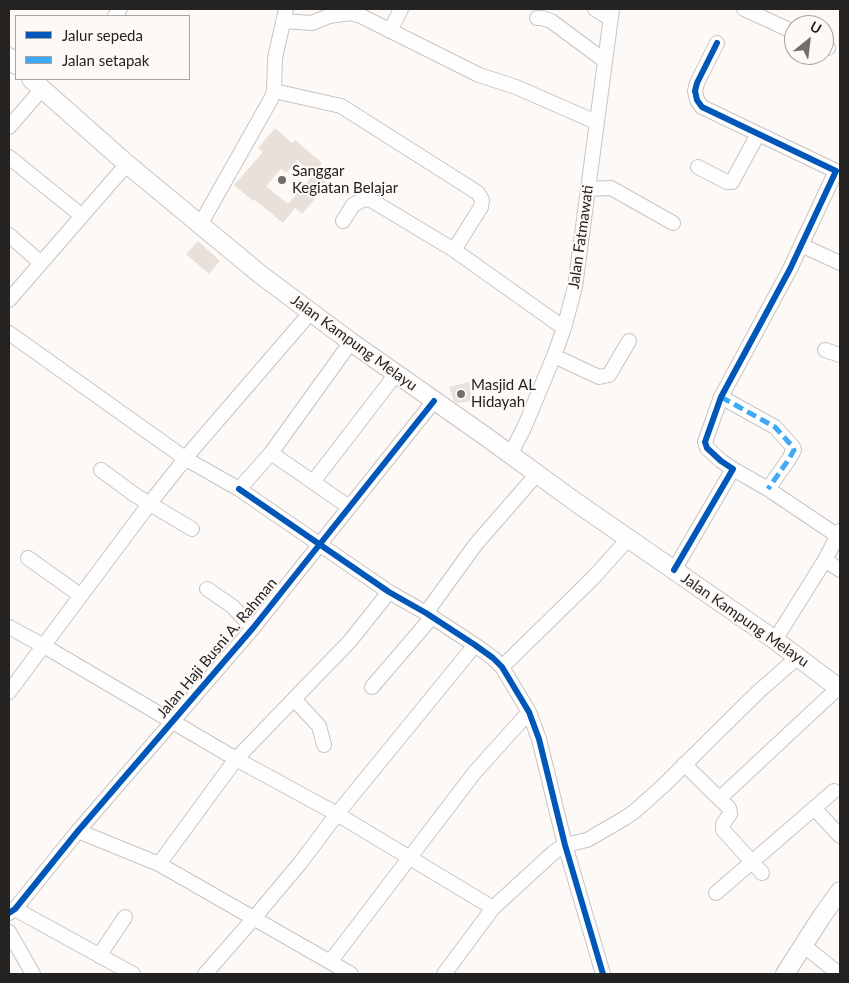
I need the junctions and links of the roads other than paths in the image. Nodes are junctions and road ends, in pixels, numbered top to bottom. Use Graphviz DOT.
graph roads {
  1 [pos="400,9"];
  2 [pos="549,9"];
  3 [pos="595,9"];
  4 [pos="744,9"];
  5 [pos="363,12"];
  6 [pos="611,14"];
  7 [pos="284,15"];
  8 [pos="537,18"];
  9 [pos="784,27"];
  10 [pos="390,31"];
  11 [pos="717,42"];
  12 [pos="605,56"];
  13 [pos="36,84"];
  14 [pos="274,91"];
  15 [pos="596,122"];
  16 [pos="9,127"];
  17 [pos="758,134"];
  18 [pos="9,157"];
  19 [pos="127,164"];
  20 [pos="698,166"];
  21 [pos="588,189"];
  22 [pos="82,216"];
  23 [pos="343,221"];
  24 [pos="673,223"];
  25 [pos="200,225"];
  26 [pos="9,235"];
  27 [pos="801,245"];
  28 [pos="454,250"];
  29 [pos="41,263"];
  30 [pos="840,264"];
  31 [pos="9,300"];
  32 [pos="311,312"];
  33 [pos="564,328"];
  34 [pos="9,334"];
  35 [pos="629,341"];
  36 [pos="351,342"];
  37 [pos="826,350"];
  38 [pos="840,355"];
  39 [pos="554,356"];
  40 [pos="396,374"];
  41 [pos="721,398"];
  42 [pos="434,400"];
  43 [pos="271,454"];
  44 [pos="510,455"];
  45 [pos="186,459"];
  46 [pos="732,469"];
  47 [pos="101,470"];
  48 [pos="537,474"];
  49 [pos="313,482"];
  50 [pos="239,489"];
  51 [pos="768,489"];
  52 [pos="150,503"];
  53 [pos="349,507"];
  54 [pos="192,530"];
  55 [pos="839,533"];
  56 [pos="628,539"];
  57 [pos="320,544"];
  58 [pos="28,558"];
  59 [pos="825,560"];
  60 [pos="674,570"];
  61 [pos="840,570"];
  62 [pos="207,589"];
  63 [pos="389,592"];
  64 [pos="80,595"];
  65 [pos="429,615"];
  66 [pos="9,627"];
  67 [pos="253,628"];
  68 [pos="776,640"];
  69 [pos="475,645"];
  70 [pos="44,646"];
  71 [pos="798,657"];
  72 [pos="502,667"];
  73 [pos="372,687"];
  74 [pos="839,688"];
  75 [pos="9,692"];
  76 [pos="294,699"];
  77 [pos="529,712"];
  78 [pos="172,721"];
  79 [pos="324,744"];
  80 [pos="236,759"];
  81 [pos="684,764"];
  82 [pos="834,791"];
  83 [pos="720,798"];
  84 [pos="814,808"];
  85 [pos="337,814"];
  86 [pos="78,831"];
  87 [pos="840,836"];
  88 [pos="565,845"];
  89 [pos="409,857"];
  90 [pos="752,861"];
  91 [pos="159,864"];
  92 [pos="762,873"];
  93 [pos="840,891"];
  94 [pos="716,893"];
  95 [pos="493,908"];
  96 [pos="12,911"];
  97 [pos="125,917"];
  98 [pos="254,918"];
  99 [pos="9,932"];
  100 [pos="803,945"];
  101 [pos="99,956"];
  102 [pos="330,962"];
  103 [pos="599,972"];
  104 [pos="788,972"];
  105 [pos="33,974"];
  106 [pos="133,974"];
  107 [pos="205,974"];
  108 [pos="351,974"];
  109 [pos="444,974"];
  110 [pos="840,974"];
  1 -- 10 [label="street"];
  2 -- 12 [label="street"];
  3 -- 6 [label="street"];
  4 -- 9 [label="street"];
  5 -- 7 [label="street"];
  5 -- 10 [label="street"];
  6 -- 12 [label="street, Jalan Fatmawati"];
  7 -- 14 [label="street"];
  8 -- 12 [label="street"];
  10 -- 15 [label="street"];
  11 -- 17 [label="street"];
  12 -- 15 [label="street, Jalan Fatmawati"];
  13 -- 16 [label="street"];
  13 -- 19 [label="main road, Jalan Kampung Melayu"];
  14 -- 25 [label="street"];
  14 -- 28 [label="street"];
  15 -- 21 [label="street, Jalan Fatmawati"];
  17 -- 20 [label="street"];
  17 -- 27 [label="street"];
  18 -- 22 [label="street"];
  19 -- 22 [label="street"];
  19 -- 25 [label="main road, Jalan Kampung Melayu"];
  21 -- 24 [label="street"];
  21 -- 33 [label="street, Jalan Fatmawati"];
  22 -- 29 [label="street"];
  23 -- 28 [label="street"];
  25 -- 32 [label="main road, Jalan Kampung Melayu"];
  26 -- 29 [label="street"];
  27 -- 30 [label="street"];
  27 -- 41 [label="street"];
  28 -- 33 [label="street"];
  29 -- 31 [label="street"];
  32 -- 36 [label="main road, Jalan Kampung Melayu"];
  32 -- 45 [label="street"];
  33 -- 39 [label="street, Jalan Fatmawati"];
  34 -- 45 [label="street"];
  35 -- 39 [label="street"];
  36 -- 40 [label="main road, Jalan Kampung Melayu"];
  36 -- 43 [label="street"];
  37 -- 38 [label="street"];
  39 -- 44 [label="street, Jalan Fatmawati"];
  40 -- 42 [label="main road, Jalan Kampung Melayu"];
  40 -- 49 [label="street"];
  41 -- 46 [label="street"];
  41 -- 51 [label="street"];
  42 -- 44 [label="main road, Jalan Kampung Melayu"];
  42 -- 53 [label="street, Jalan Haji Busni A. Rahman"];
  43 -- 49 [label="street"];
  43 -- 50 [label="street"];
  44 -- 48 [label="main road, Jalan Kampung Melayu"];
  45 -- 50 [label="street"];
  45 -- 52 [label="street"];
  46 -- 51 [label="street"];
  46 -- 60 [label="street"];
  47 -- 52 [label="street"];
  48 -- 56 [label="main road, Jalan Kampung Melayu"];
  48 -- 65 [label="street"];
  49 -- 53 [label="street"];
  50 -- 57 [label="street"];
  51 -- 55 [label="street"];
  52 -- 54 [label="street"];
  52 -- 64 [label="street"];
  53 -- 57 [label="street, Jalan Haji Busni A. Rahman"];
  55 -- 59 [label="street"];
  56 -- 60 [label="main road, Jalan Kampung Melayu"];
  56 -- 72 [label="street"];
  57 -- 63 [label="street"];
  57 -- 67 [label="street, Jalan Haji Busni A. Rahman"];
  58 -- 64 [label="street"];
  59 -- 61 [label="street"];
  59 -- 68 [label="street"];
  60 -- 68 [label="main road, Jalan Kampung Melayu"];
  62 -- 67 [label="street"];
  63 -- 65 [label="street"];
  63 -- 76 [label="street"];
  64 -- 70 [label="street"];
  65 -- 69 [label="street"];
  65 -- 73 [label="street"];
  66 -- 70 [label="street"];
  67 -- 78 [label="street, Jalan Haji Busni A. Rahman"];
  68 -- 71 [label="main road, Jalan Kampung Melayu"];
  69 -- 72 [label="street"];
  69 -- 85 [label="street"];
  70 -- 75 [label="street"];
  70 -- 78 [label="street"];
  71 -- 74 [label="main road, Jalan Kampung Melayu"];
  71 -- 81 [label="street"];
  72 -- 77 [label="street"];
  74 -- 83 [label="street"];
  76 -- 79 [label="street"];
  76 -- 80 [label="street"];
  77 -- 88 [label="street"];
  77 -- 89 [label="street"];
  78 -- 80 [label="street"];
  78 -- 86 [label="street, Jalan Haji Busni A. Rahman"];
  80 -- 85 [label="street"];
  80 -- 91 [label="street"];
  81 -- 83 [label="street"];
  81 -- 88 [label="street"];
  82 -- 84 [label="street"];
  83 -- 90 [label="street"];
  84 -- 87 [label="street"];
  84 -- 90 [label="street"];
  85 -- 89 [label="street"];
  85 -- 98 [label="street"];
  86 -- 91 [label="street"];
  86 -- 96 [label="street, Jalan Haji Busni A. Rahman"];
  88 -- 95 [label="street"];
  88 -- 103 [label="street"];
  89 -- 95 [label="street"];
  89 -- 102 [label="street"];
  90 -- 92 [label="street"];
  90 -- 94 [label="street"];
  91 -- 98 [label="street"];
  93 -- 100 [label="main road"];
  95 -- 109 [label="street"];
  96 -- 101 [label="street, Jalan Haji Busni A. Rahman"];
  97 -- 101 [label="street"];
  98 -- 102 [label="street"];
  98 -- 107 [label="street"];
  99 -- 105 [label="street"];
  100 -- 104 [label="main road"];
  100 -- 110 [label="street"];
  101 -- 106 [label="street, Jalan Haji Busni A. Rahman"];
  102 -- 108 [label="street"];
}
